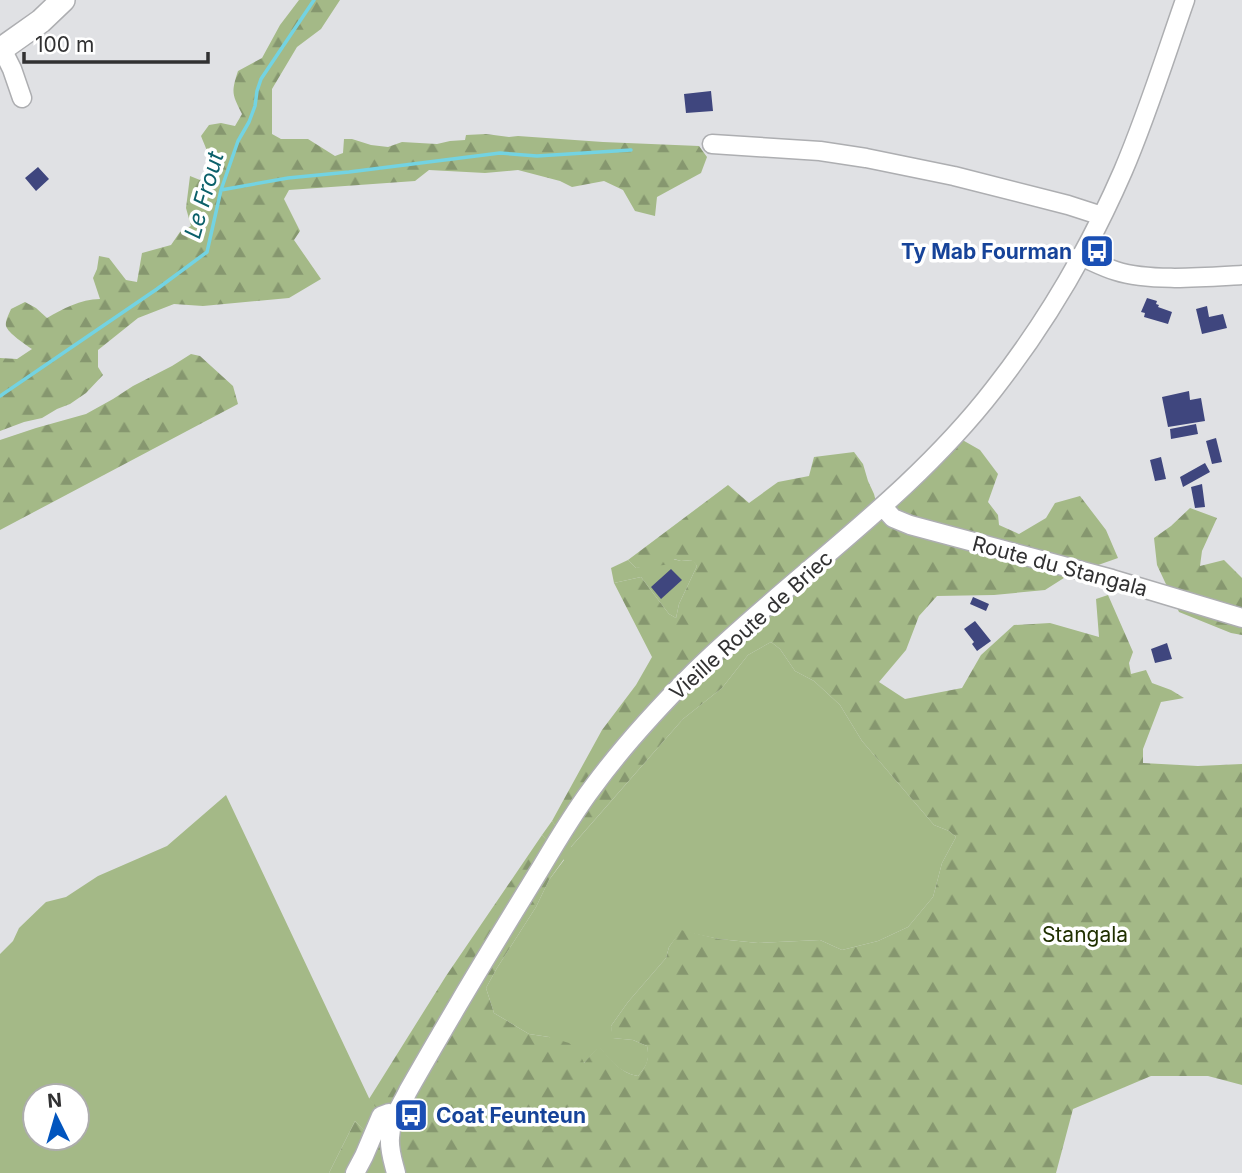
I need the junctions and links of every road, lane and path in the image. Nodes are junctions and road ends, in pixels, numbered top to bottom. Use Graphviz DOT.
graph roads {
  1 [pos="45,0"];
  2 [pos="63,0"];
  3 [pos="1185,0"];
  4 [pos="0,45"];
  5 [pos="22,98"];
  6 [pos="712,144"];
  7 [pos="1102,216"];
  8 [pos="1080,256"];
  9 [pos="1242,275"];
  10 [pos="883,507"];
  11 [pos="1242,618"];
  12 [pos="394,1117"];
  13 [pos="355,1173"];
  14 [pos="396,1173"];
  1 -- 4 [label="main road"];
  2 -- 4 [label="main road"];
  3 -- 7 [label="street, Vieille Route de Briec"];
  4 -- 5 [label="street"];
  6 -- 7 [label="street"];
  7 -- 8 [label="street, Vieille Route de Briec"];
  8 -- 9 [label="street"];
  8 -- 10 [label="street, Vieille Route de Briec"];
  10 -- 11 [label="street, Route du Stangala"];
  10 -- 12 [label="street, Vieille Route de Briec"];
  12 -- 13 [label="street"];
  12 -- 14 [label="street, Vieille Route de Briec"];
}
